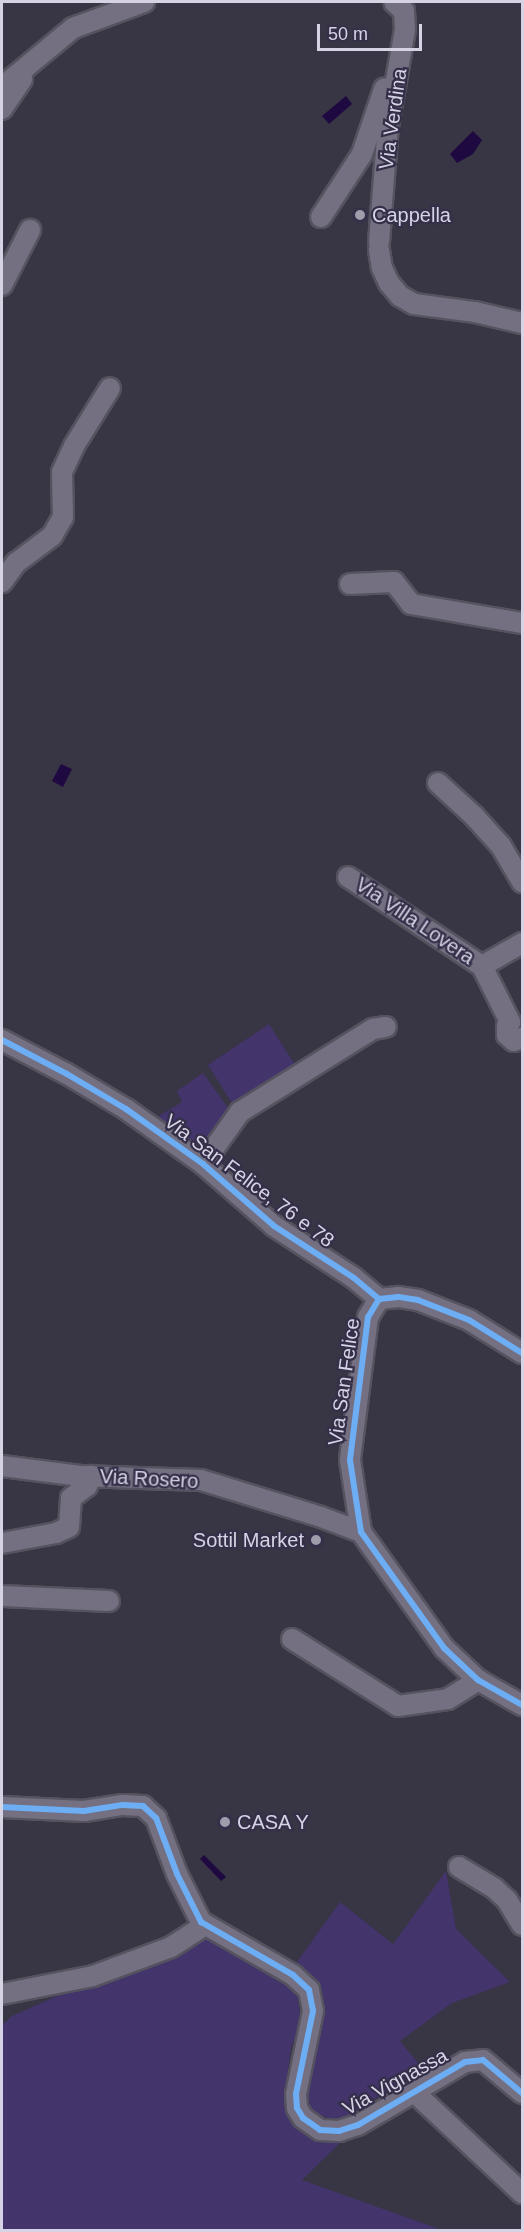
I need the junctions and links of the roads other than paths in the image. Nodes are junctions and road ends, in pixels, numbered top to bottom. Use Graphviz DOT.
graph roads {
  1 [pos="144,2"];
  2 [pos="394,2"];
  3 [pos="405,30"];
  4 [pos="38,57"];
  5 [pos="2,87"];
  6 [pos="2,109"];
  7 [pos="321,217"];
  8 [pos="30,230"];
  9 [pos="2,285"];
  10 [pos="522,322"];
  11 [pos="110,388"];
  12 [pos="2,582"];
  13 [pos="350,584"];
  14 [pos="522,623"];
  15 [pos="438,783"];
  16 [pos="348,877"];
  17 [pos="522,882"];
  18 [pos="522,943"];
  19 [pos="482,966"];
  20 [pos="516,1023"];
  21 [pos="386,1027"];
  22 [pos="522,1038"];
  23 [pos="2,1040"];
  24 [pos="203,1164"];
  25 [pos="379,1299"];
  26 [pos="522,1353"];
  27 [pos="2,1466"];
  28 [pos="91,1476"];
  29 [pos="361,1532"];
  30 [pos="2,1543"];
  31 [pos="2,1596"];
  32 [pos="109,1601"];
  33 [pos="292,1639"];
  34 [pos="478,1680"];
  35 [pos="522,1705"];
  36 [pos="2,1806"];
  37 [pos="459,1867"];
  38 [pos="205,1925"];
  39 [pos="522,1925"];
  40 [pos="2,1994"];
  41 [pos="414,2092"];
  42 [pos="522,2093"];
  43 [pos="522,2193"];
  1 -- 4 [label="street"];
  2 -- 3 [label="street, Via Verdina"];
  3 -- 7 [label="street"];
  3 -- 10 [label="street, Via Verdina"];
  4 -- 5 [label="street"];
  4 -- 6 [label="street"];
  8 -- 9 [label="street"];
  11 -- 12 [label="street"];
  13 -- 14 [label="street"];
  15 -- 17 [label="street"];
  16 -- 19 [label="street, Via Villa Lovera"];
  18 -- 19 [label="street, Via Villa Lovera"];
  19 -- 20 [label="street, Via Villa Lovera"];
  20 -- 22 [label="street, Via Villa Lovera"];
  21 -- 24 [label="street"];
  23 -- 24 [label="street, Via San Felice, 76 e 78"];
  24 -- 25 [label="street, Via San Felice, 76 e 78"];
  25 -- 26 [label="street, Via San Felice"];
  25 -- 29 [label="street, Via San Felice"];
  27 -- 28 [label="street, Via Rosero"];
  28 -- 29 [label="street, Via Rosero"];
  28 -- 30 [label="street"];
  29 -- 34 [label="street, Via San Felice"];
  31 -- 32 [label="street"];
  33 -- 34 [label="street"];
  34 -- 35 [label="street, Via San Felice"];
  36 -- 38 [label="street, Via Vignassa"];
  37 -- 39 [label="street"];
  38 -- 40 [label="street"];
  38 -- 41 [label="street, Via Vignassa"];
  41 -- 42 [label="street, Via Vignassa"];
  41 -- 43 [label="street"];
}
